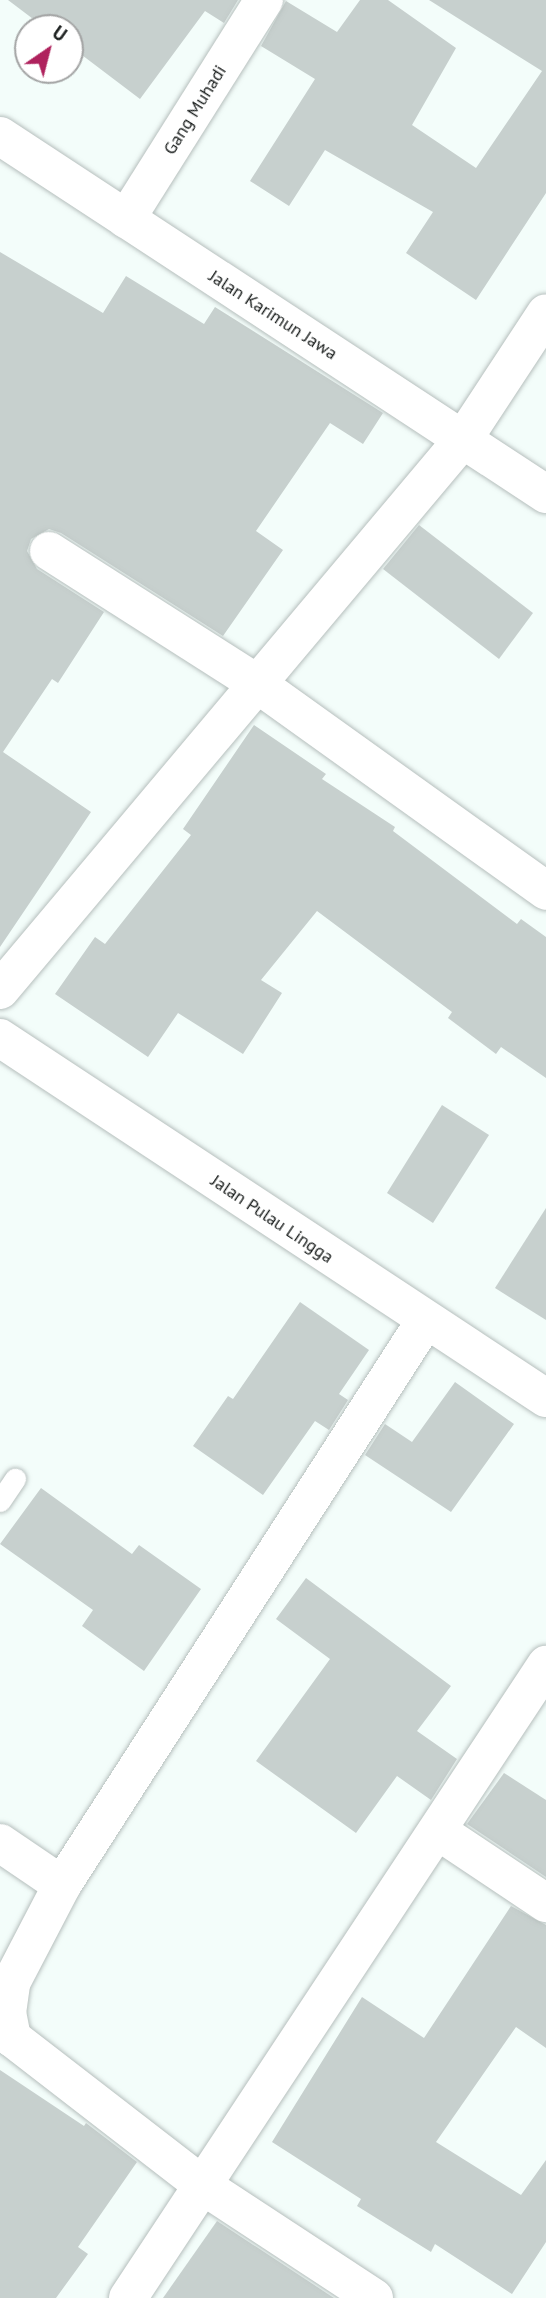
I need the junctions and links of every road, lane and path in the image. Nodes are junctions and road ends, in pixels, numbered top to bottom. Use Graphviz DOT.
graph roads {
  1 [pos="264,0"];
  2 [pos="0,136"];
  3 [pos="125,219"];
  4 [pos="546,313"];
  5 [pos="464,438"];
  6 [pos="546,494"];
  7 [pos="49,551"];
  8 [pos="257,683"];
  9 [pos="546,891"];
  10 [pos="0,990"];
  11 [pos="0,1038"];
  12 [pos="425,1321"];
  13 [pos="546,1398"];
  14 [pos="15,1479"];
  15 [pos="0,1501"];
  16 [pos="546,1665"];
  17 [pos="438,1831"];
  18 [pos="0,1843"];
  19 [pos="62,1885"];
  20 [pos="546,1903"];
  21 [pos="205,2187"];
  22 [pos="128,2298"];
  23 [pos="374,2298"];
  1 -- 3 [label="street, Gang Muhadi"];
  2 -- 3 [label="street, Jalan Karimun Jawa"];
  3 -- 5 [label="street, Jalan Karimun Jawa"];
  4 -- 5 [label="street"];
  5 -- 6 [label="street, Jalan Karimun Jawa"];
  5 -- 8 [label="street"];
  7 -- 8 [label="street"];
  8 -- 9 [label="street"];
  8 -- 10 [label="street"];
  11 -- 12 [label="street, Jalan Pulau Lingga"];
  12 -- 13 [label="street, Jalan Pulau Lingga"];
  12 -- 19 [label="street"];
  14 -- 15 [label="lane"];
  16 -- 17 [label="street"];
  17 -- 20 [label="street"];
  17 -- 21 [label="street"];
  18 -- 19 [label="street"];
  19 -- 21 [label="street"];
  21 -- 22 [label="street"];
  21 -- 23 [label="street"];
}
